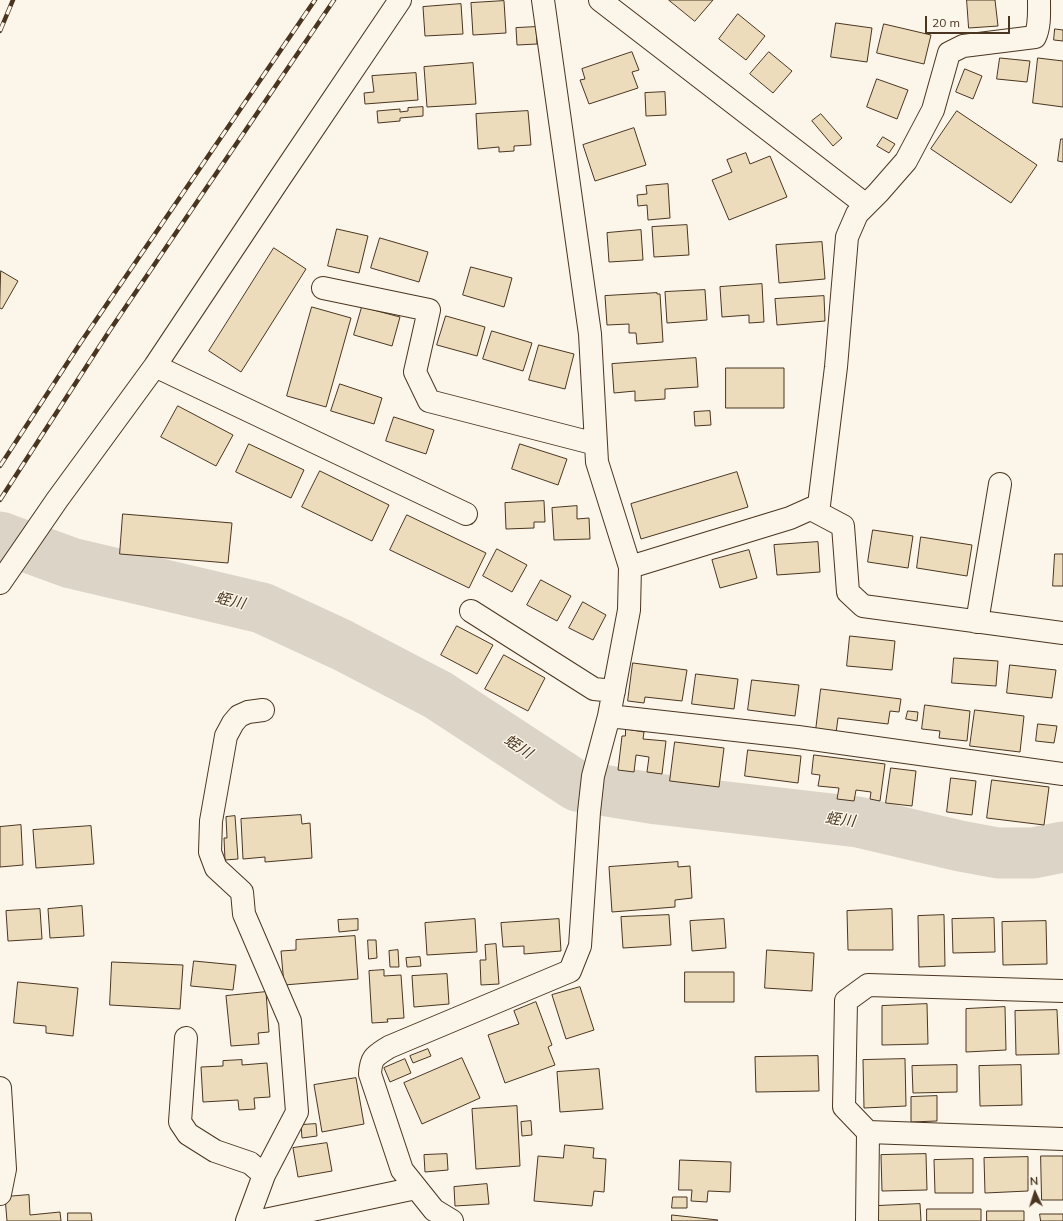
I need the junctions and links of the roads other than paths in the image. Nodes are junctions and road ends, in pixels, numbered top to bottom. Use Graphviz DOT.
graph roads {
  1 [pos="400,0"];
  2 [pos="543,0"];
  3 [pos="600,0"];
  4 [pos="1039,0"];
  5 [pos="866,205"];
  6 [pos="323,288"];
  7 [pos="155,366"];
  8 [pos="596,444"];
  9 [pos="1000,484"];
  10 [pos="811,509"];
  11 [pos="466,514"];
  12 [pos="630,567"];
  13 [pos="0,583"];
  14 [pos="471,611"];
  15 [pos="977,622"];
  16 [pos="1063,633"];
  17 [pos="614,691"];
  18 [pos="263,710"];
  19 [pos="609,716"];
  20 [pos="1063,774"];
  21 [pos="1063,991"];
  22 [pos="186,1038"];
  23 [pos="0,1088"];
  24 [pos="868,1132"];
  25 [pos="1063,1139"];
  26 [pos="264,1174"];
  27 [pos="416,1188"];
  28 [pos="0,1194"];
  29 [pos="246,1221"];
  30 [pos="260,1221"];
  31 [pos="452,1221"];
  32 [pos="867,1221"];
  1 -- 7 [label="street"];
  2 -- 8 [label="street"];
  3 -- 5 [label="street"];
  4 -- 5 [label="street"];
  5 -- 10 [label="street"];
  6 -- 8 [label="street"];
  7 -- 11 [label="street"];
  7 -- 13 [label="street"];
  8 -- 12 [label="street"];
  9 -- 15 [label="street"];
  10 -- 12 [label="street"];
  10 -- 15 [label="street"];
  12 -- 17 [label="street"];
  14 -- 17 [label="street"];
  15 -- 16 [label="street"];
  17 -- 19 [label="street"];
  18 -- 26 [label="street"];
  19 -- 20 [label="street"];
  19 -- 27 [label="street"];
  21 -- 24 [label="street"];
  22 -- 26 [label="street"];
  23 -- 28 [label="street"];
  24 -- 25 [label="street"];
  24 -- 32 [label="street"];
  26 -- 29 [label="street"];
  27 -- 30 [label="street"];
  27 -- 31 [label="street"];
}
